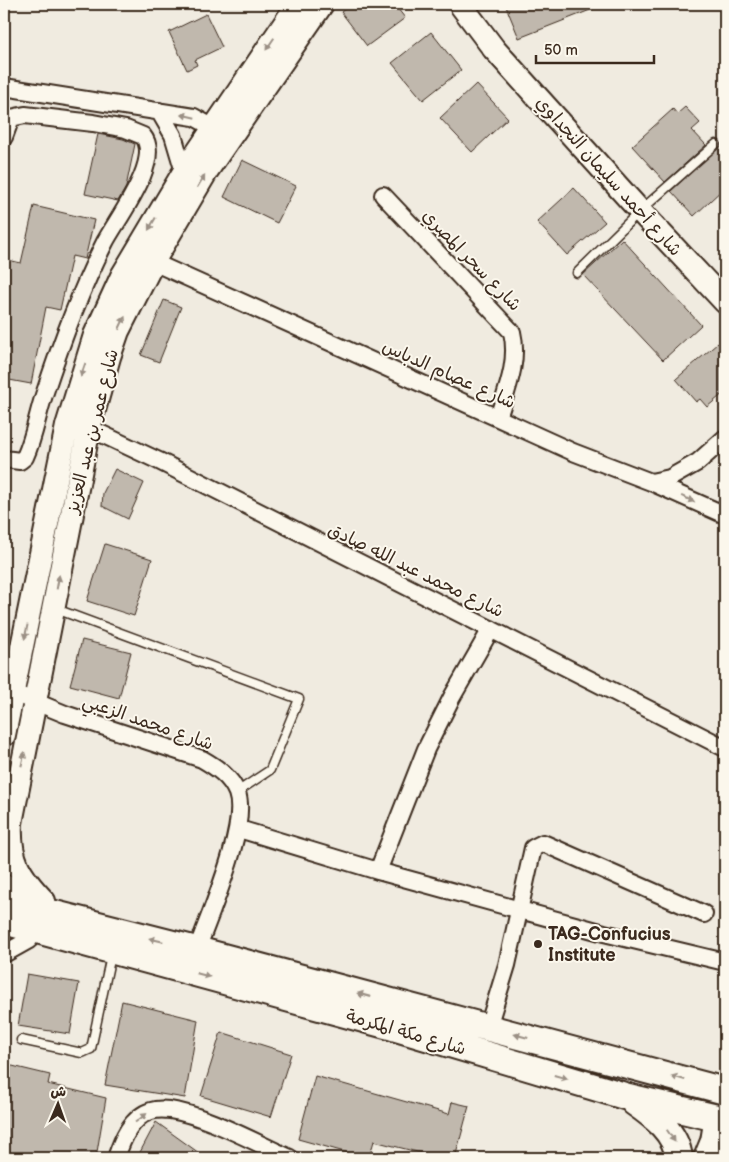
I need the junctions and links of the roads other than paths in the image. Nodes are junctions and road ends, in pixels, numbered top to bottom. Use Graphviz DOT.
graph roads {
  1 [pos="298,4"];
  2 [pos="322,4"];
  3 [pos="442,4"];
  4 [pos="460,4"];
  5 [pos="494,49"];
  6 [pos="4,87"];
  7 [pos="159,111"];
  8 [pos="214,128"];
  9 [pos="4,137"];
  10 [pos="716,144"];
  11 [pos="184,172"];
  12 [pos="383,195"];
  13 [pos="640,211"];
  14 [pos="152,262"];
  15 [pos="577,273"];
  16 [pos="725,302"];
  17 [pos="498,418"];
  18 [pos="89,428"];
  19 [pos="725,438"];
  20 [pos="4,459"];
  21 [pos="651,482"];
  22 [pos="725,516"];
  23 [pos="54,608"];
  24 [pos="491,629"];
  25 [pos="8,691"];
  26 [pos="36,703"];
  27 [pos="4,735"];
  28 [pos="725,748"];
  29 [pos="237,792"];
  30 [pos="239,829"];
  31 [pos="378,871"];
  32 [pos="4,886"];
  33 [pos="4,901"];
  34 [pos="44,901"];
  35 [pos="520,909"];
  36 [pos="704,914"];
  37 [pos="4,921"];
  38 [pos="4,934"];
  39 [pos="86,934"];
  40 [pos="29,940"];
  41 [pos="197,950"];
  42 [pos="112,951"];
  43 [pos="4,954"];
  44 [pos="725,962"];
  45 [pos="488,1027"];
  46 [pos="21,1040"];
  47 [pos="719,1089"];
  48 [pos="628,1097"];
  49 [pos="721,1119"];
  50 [pos="725,1152"];
  51 [pos="116,1158"];
  52 [pos="290,1158"];
  53 [pos="679,1158"];
  54 [pos="705,1158"];
  55 [pos="717,1158"];
  1 -- 8 [label="street, شارع عمر بن عبد العزيز, one-way"];
  14 -- 2 [label="street, شارع عمر بن عبد العزيز, one-way"];
  3 -- 5 [label="street, شارع أحمد سليمان النجداوي"];
  4 -- 5 [label="street, شارع أحمد سليمان النجداوي"];
  5 -- 13 [label="street, شارع أحمد سليمان النجداوي"];
  6 -- 7 [label="street"];
  8 -- 7 [label="street, one-way"];
  7 -- 11 [label="street"];
  8 -- 11 [label="street, شارع عمر بن عبد العزيز"];
  9 -- 20 [label="street"];
  10 -- 13 [label="lane"];
  11 -- 25 [label="street, شارع عمر بن عبد العزيز, one-way"];
  12 -- 17 [label="street, شارع سحر المصري"];
  13 -- 15 [label="lane"];
  13 -- 16 [label="street, شارع أحمد سليمان النجداوي"];
  14 -- 17 [label="street, شارع عصام الدباس"];
  18 -- 14 [label="street, شارع عمر بن عبد العزيز, one-way"];
  17 -- 21 [label="street, شارع عصام الدباس"];
  23 -- 18 [label="street, شارع عمر بن عبد العزيز, one-way"];
  18 -- 24 [label="street, شارع محمد عبد الله صادق"];
  19 -- 21 [label="street"];
  21 -- 22 [label="street, شارع عصام الدباس, one-way"];
  23 -- 26 [label="street, شارع عمر بن عبد العزيز"];
  23 -- 29 [label="lane"];
  24 -- 28 [label="street, شارع محمد عبد الله صادق"];
  24 -- 31 [label="street"];
  25 -- 26 [label="street, شارع محمد الزعبي"];
  25 -- 27 [label="street, شارع عمر بن عبد العزيز"];
  26 -- 29 [label="street, شارع محمد الزعبي"];
  34 -- 26 [label="street, شارع عمر بن عبد العزيز, one-way"];
  29 -- 30 [label="street"];
  30 -- 31 [label="street"];
  30 -- 41 [label="street"];
  31 -- 35 [label="street"];
  32 -- 34 [label="street, شارع مكة المكرمة"];
  33 -- 39 [label="main road, شارع مكة المكرمة"];
  34 -- 39 [label="street, شارع مكة المكرمة"];
  35 -- 36 [label="street"];
  35 -- 44 [label="street"];
  35 -- 45 [label="street"];
  37 -- 39 [label="main road, شارع مكة المكرمة"];
  38 -- 40 [label="street, شارع مكة المكرمة"];
  39 -- 40 [label="street, شارع مكة المكرمة"];
  41 -- 39 [label="main road, شارع مكة المكرمة, one-way"];
  39 -- 42 [label="main road, شارع مكة المكرمة"];
  40 -- 43 [label="street"];
  45 -- 41 [label="main road, شارع مكة المكرمة, one-way"];
  42 -- 46 [label="lane"];
  42 -- 48 [label="main road, شارع مكة المكرمة, one-way"];
  47 -- 45 [label="main road, شارع مكة المكرمة, one-way"];
  47 -- 49 [label="main road"];
  48 -- 49 [label="main road, شارع مكة المكرمة"];
  48 -- 53 [label="main road, one-way"];
  49 -- 54 [label="street"];
  50 -- 55 [label="main road"];
  51 -- 52 [label="street, one-way"];
}
